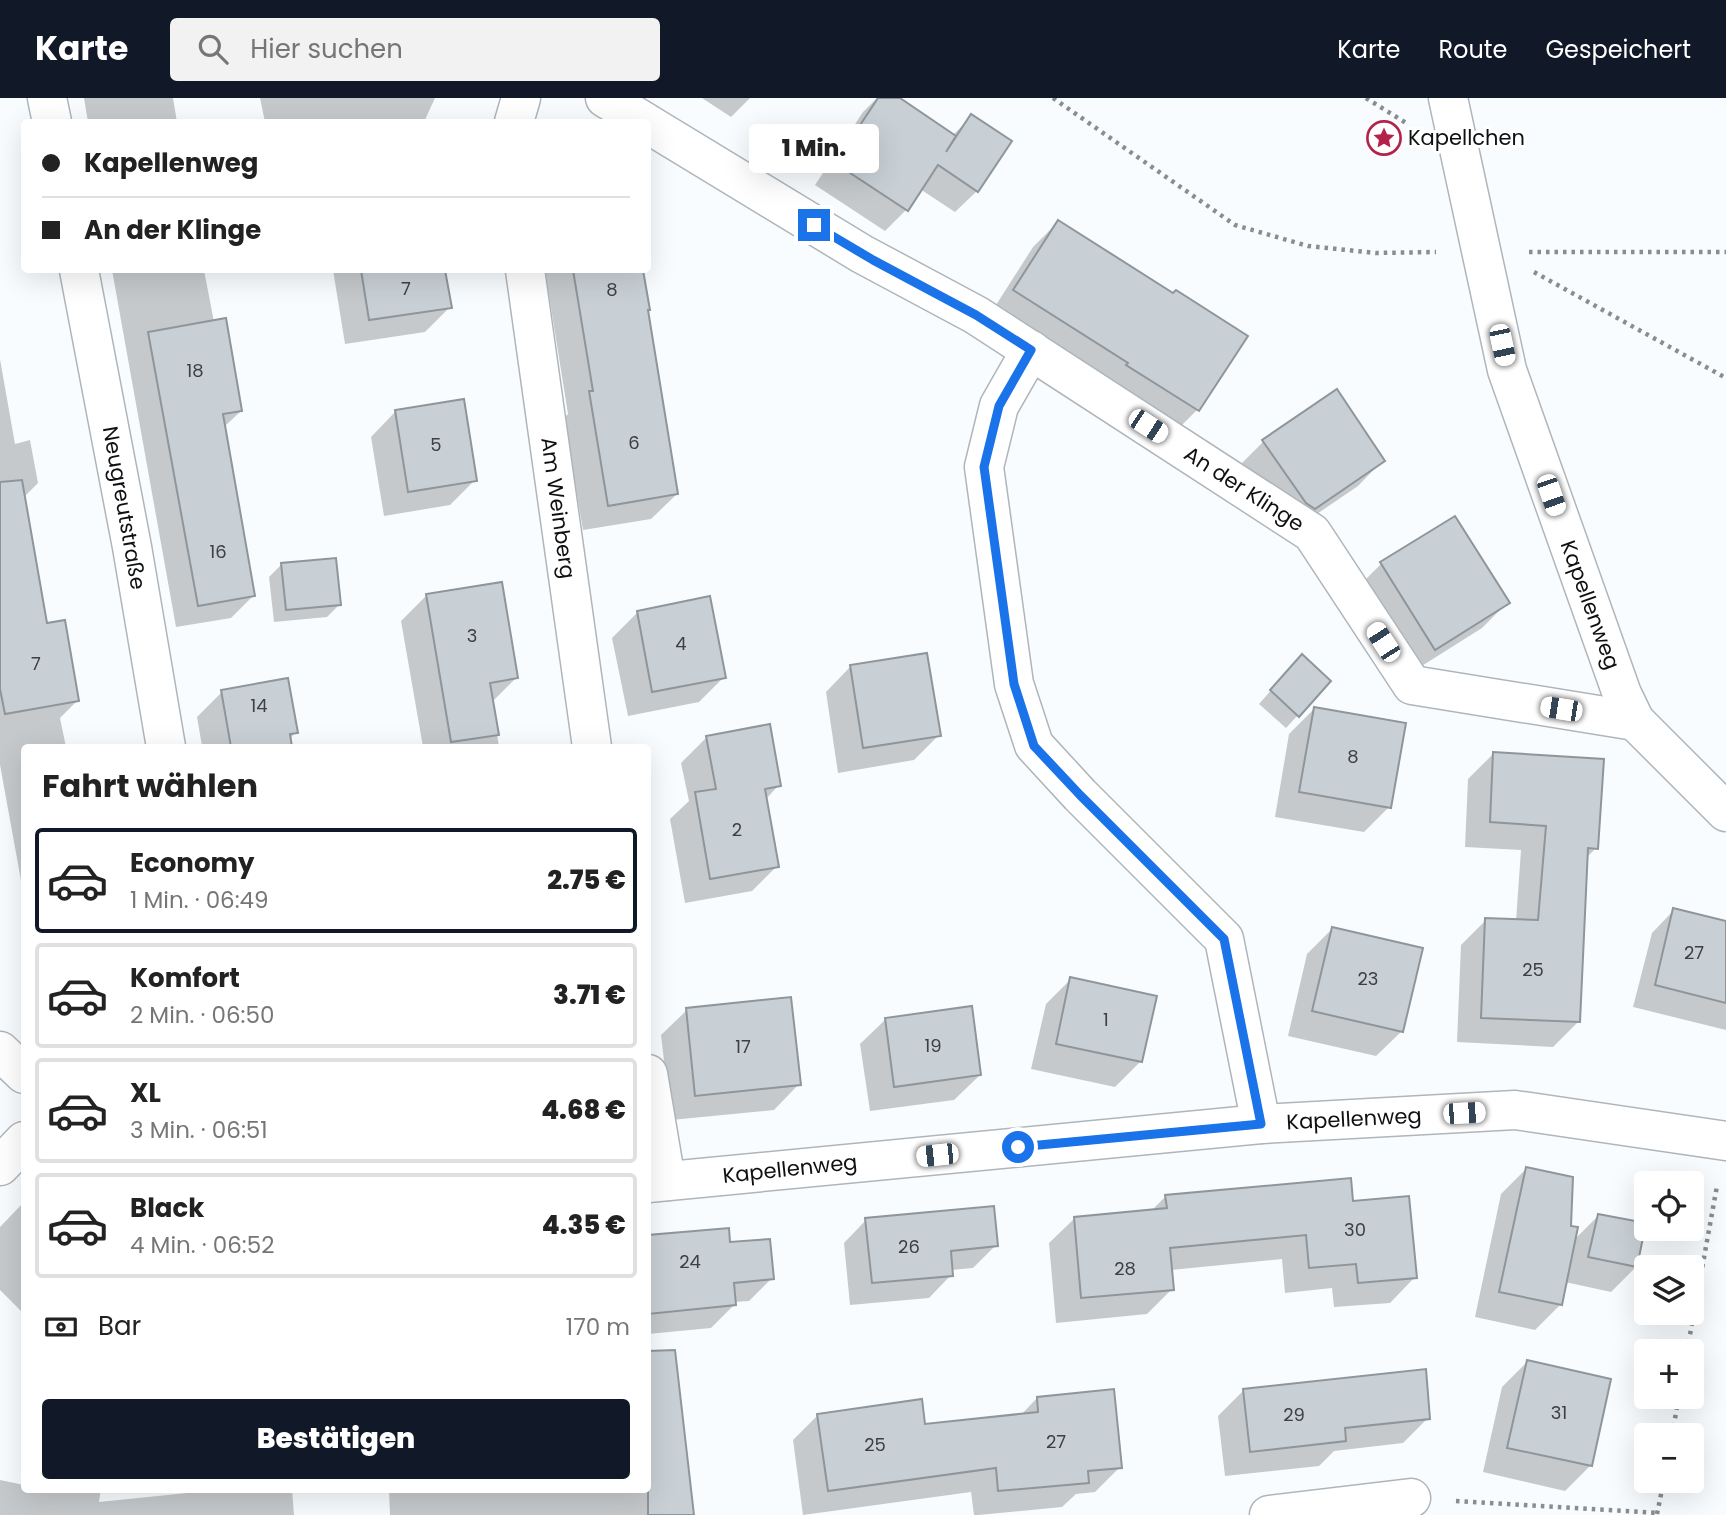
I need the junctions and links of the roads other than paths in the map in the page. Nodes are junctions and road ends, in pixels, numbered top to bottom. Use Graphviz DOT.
graph roads {
  1 [pos="47,98"];
  2 [pos="522,98"];
  3 [pos="604,98"];
  4 [pos="1448,98"];
  5 [pos="51,119"];
  6 [pos="515,119"];
  7 [pos="639,119"];
  8 [pos="651,126"];
  9 [pos="80,273"];
  10 [pos="525,273"];
  11 [pos="1031,350"];
  12 [pos="1635,721"];
  13 [pos="165,744"];
  14 [pos="592,744"];
  15 [pos="1726,812"];
  16 [pos="0,1051"];
  17 [pos="21,1071"];
  18 [pos="651,1110"];
  19 [pos="1261,1124"];
  20 [pos="1726,1140"];
  21 [pos="21,1144"];
  22 [pos="0,1166"];
  23 [pos="657,1182"];
  24 [pos="1411,1498"];
  25 [pos="1269,1515"];
  1 -- 5 [label="street"];
  2 -- 6 [label="street"];
  3 -- 7 [label="street, An der Klinge"];
  4 -- 12 [label="street, Kapellenweg"];
  8 -- 11 [label="street, An der Klinge"];
  9 -- 13 [label="street, Neugreutstraße"];
  10 -- 14 [label="street, Am Weinberg"];
  11 -- 12 [label="street, An der Klinge"];
  11 -- 19 [label="street"];
  12 -- 15 [label="street, Kapellenweg"];
  16 -- 17 [label="street"];
  18 -- 23 [label="street"];
  19 -- 20 [label="street, Kapellenweg"];
  19 -- 23 [label="street, Kapellenweg"];
  21 -- 22 [label="street"];
  24 -- 25 [label="street"];
}
